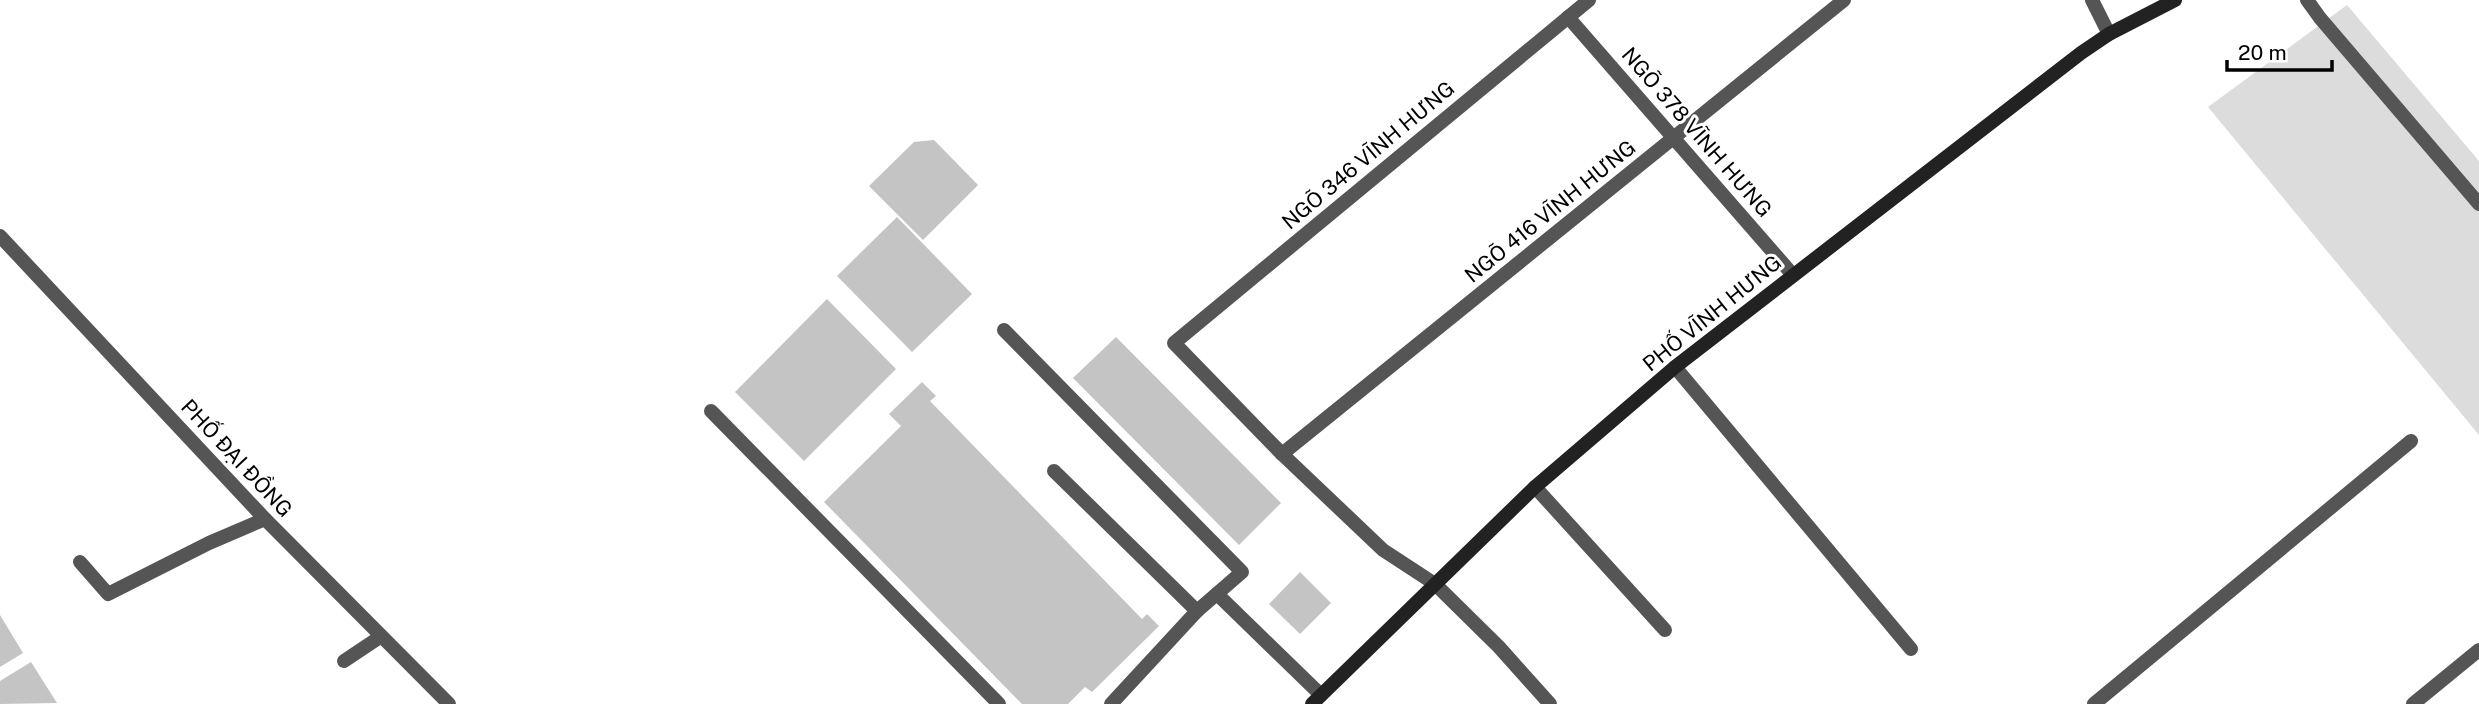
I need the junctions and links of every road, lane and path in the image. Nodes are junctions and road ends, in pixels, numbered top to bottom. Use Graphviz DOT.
graph roads {
  1 [pos="1589,0"];
  2 [pos="1843,0"];
  3 [pos="2092,0"];
  4 [pos="2175,0"];
  5 [pos="2307,0"];
  6 [pos="1568,17"];
  7 [pos="2109,34"];
  8 [pos="1675,137"];
  9 [pos="2479,204"];
  10 [pos="0,236"];
  11 [pos="1793,275"];
  12 [pos="1004,330"];
  13 [pos="1675,368"];
  14 [pos="711,411"];
  15 [pos="2411,441"];
  16 [pos="1282,454"];
  17 [pos="1055,471"];
  18 [pos="1535,487"];
  19 [pos="265,519"];
  20 [pos="80,562"];
  21 [pos="1435,584"];
  22 [pos="1217,594"];
  23 [pos="1197,611"];
  24 [pos="1665,630"];
  25 [pos="380,637"];
  26 [pos="1911,649"];
  27 [pos="2479,650"];
  28 [pos="344,662"];
  29 [pos="1316,699"];
  30 [pos="449,704"];
  31 [pos="999,704"];
  32 [pos="1111,704"];
  33 [pos="1550,704"];
  34 [pos="2094,704"];
  35 [pos="2413,704"];
  1 -- 6 [label="street, NGÕ 346 VĨNH HƯNG"];
  2 -- 8 [label="street, NGÕ 416 VĨNH HƯNG"];
  3 -- 7 [label="street"];
  4 -- 7 [label="main road, PHỐ VĨNH HƯNG"];
  5 -- 9 [label="street"];
  6 -- 8 [label="street, NGÕ 378 VĨNH HƯNG"];
  6 -- 16 [label="street, NGÕ 346 VĨNH HƯNG"];
  7 -- 11 [label="main road, PHỐ VĨNH HƯNG"];
  8 -- 11 [label="street, NGÕ 378 VĨNH HƯNG"];
  8 -- 16 [label="street, NGÕ 416 VĨNH HƯNG"];
  10 -- 19 [label="street, PHỐ ĐẠI ĐỒNG"];
  11 -- 13 [label="main road, PHỐ VĨNH HƯNG"];
  12 -- 22 [label="street"];
  13 -- 18 [label="main road, PHỐ VĨNH HƯNG"];
  13 -- 26 [label="street"];
  14 -- 31 [label="street"];
  15 -- 34 [label="street"];
  16 -- 21 [label="street"];
  17 -- 23 [label="street"];
  18 -- 21 [label="main road, PHỐ VĨNH HƯNG"];
  18 -- 24 [label="street"];
  19 -- 20 [label="street"];
  19 -- 25 [label="street, PHỐ ĐẠI ĐỒNG"];
  21 -- 29 [label="main road, PHỐ VĨNH HƯNG"];
  21 -- 33 [label="street"];
  22 -- 23 [label="street"];
  22 -- 29 [label="street"];
  23 -- 32 [label="street"];
  25 -- 28 [label="street"];
  25 -- 30 [label="street, PHỐ ĐẠI ĐỒNG"];
  27 -- 35 [label="street"];
}
